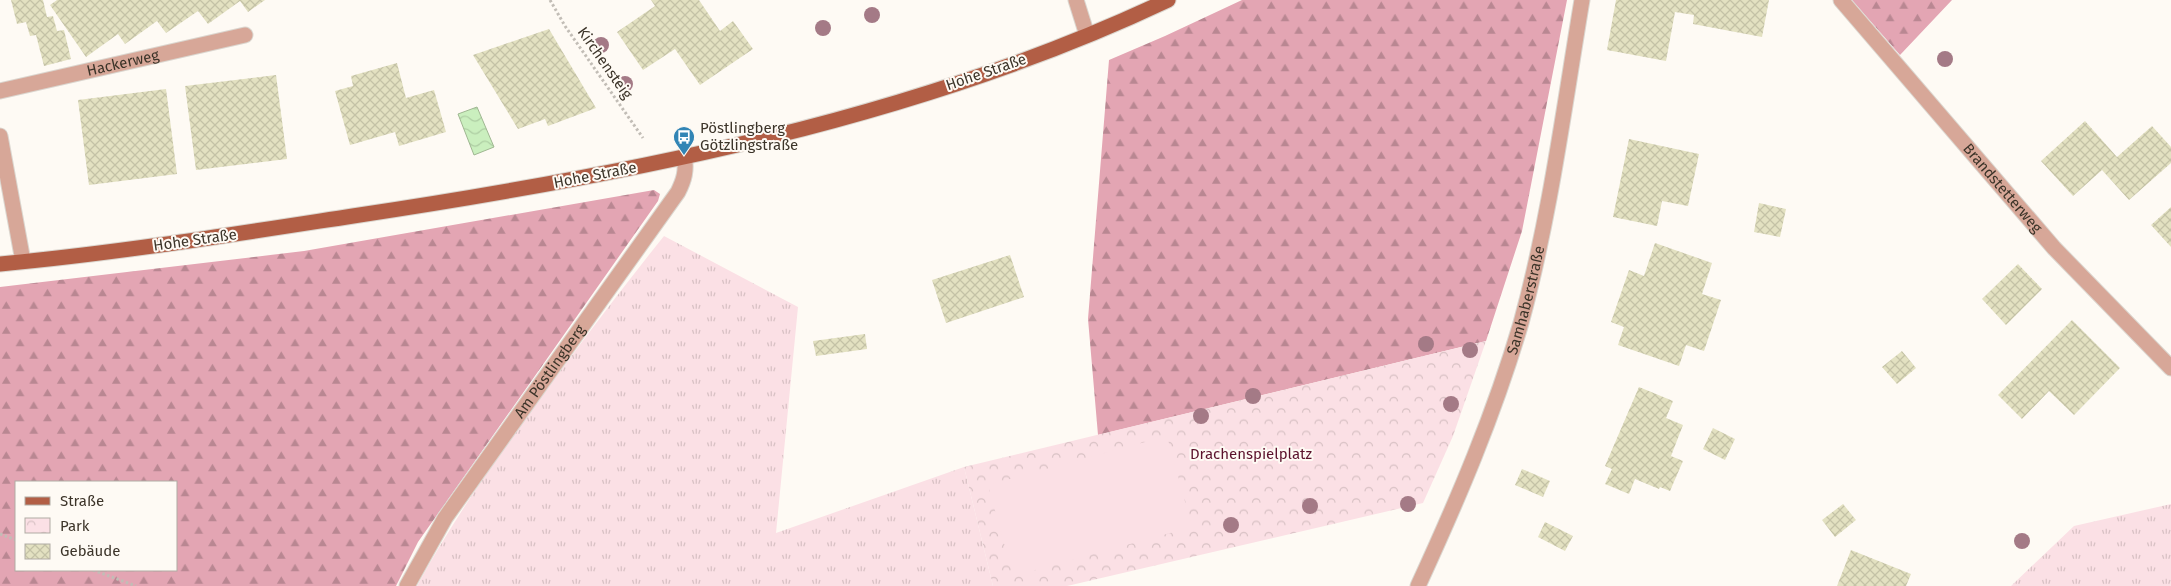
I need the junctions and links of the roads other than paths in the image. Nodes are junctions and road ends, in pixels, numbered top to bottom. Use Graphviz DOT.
graph roads {
  1 [pos="1076,0"];
  2 [pos="1168,0"];
  3 [pos="1582,0"];
  4 [pos="1841,0"];
  5 [pos="1087,35"];
  6 [pos="245,36"];
  7 [pos="0,91"];
  8 [pos="0,136"];
  9 [pos="684,156"];
  10 [pos="23,262"];
  11 [pos="0,264"];
  12 [pos="2171,368"];
  13 [pos="407,586"];
  14 [pos="1418,586"];
  1 -- 5 [label="street"];
  2 -- 5 [label="main road, Hohe Straße"];
  3 -- 14 [label="street, Samhaberstraße"];
  4 -- 12 [label="street, Brandstetterweg"];
  5 -- 9 [label="main road, Hohe Straße"];
  6 -- 7 [label="street, Hackerweg"];
  8 -- 10 [label="street"];
  9 -- 10 [label="main road, Hohe Straße"];
  9 -- 13 [label="street, Am Pöstlingberg"];
  10 -- 11 [label="main road, Hohe Straße"];
}
